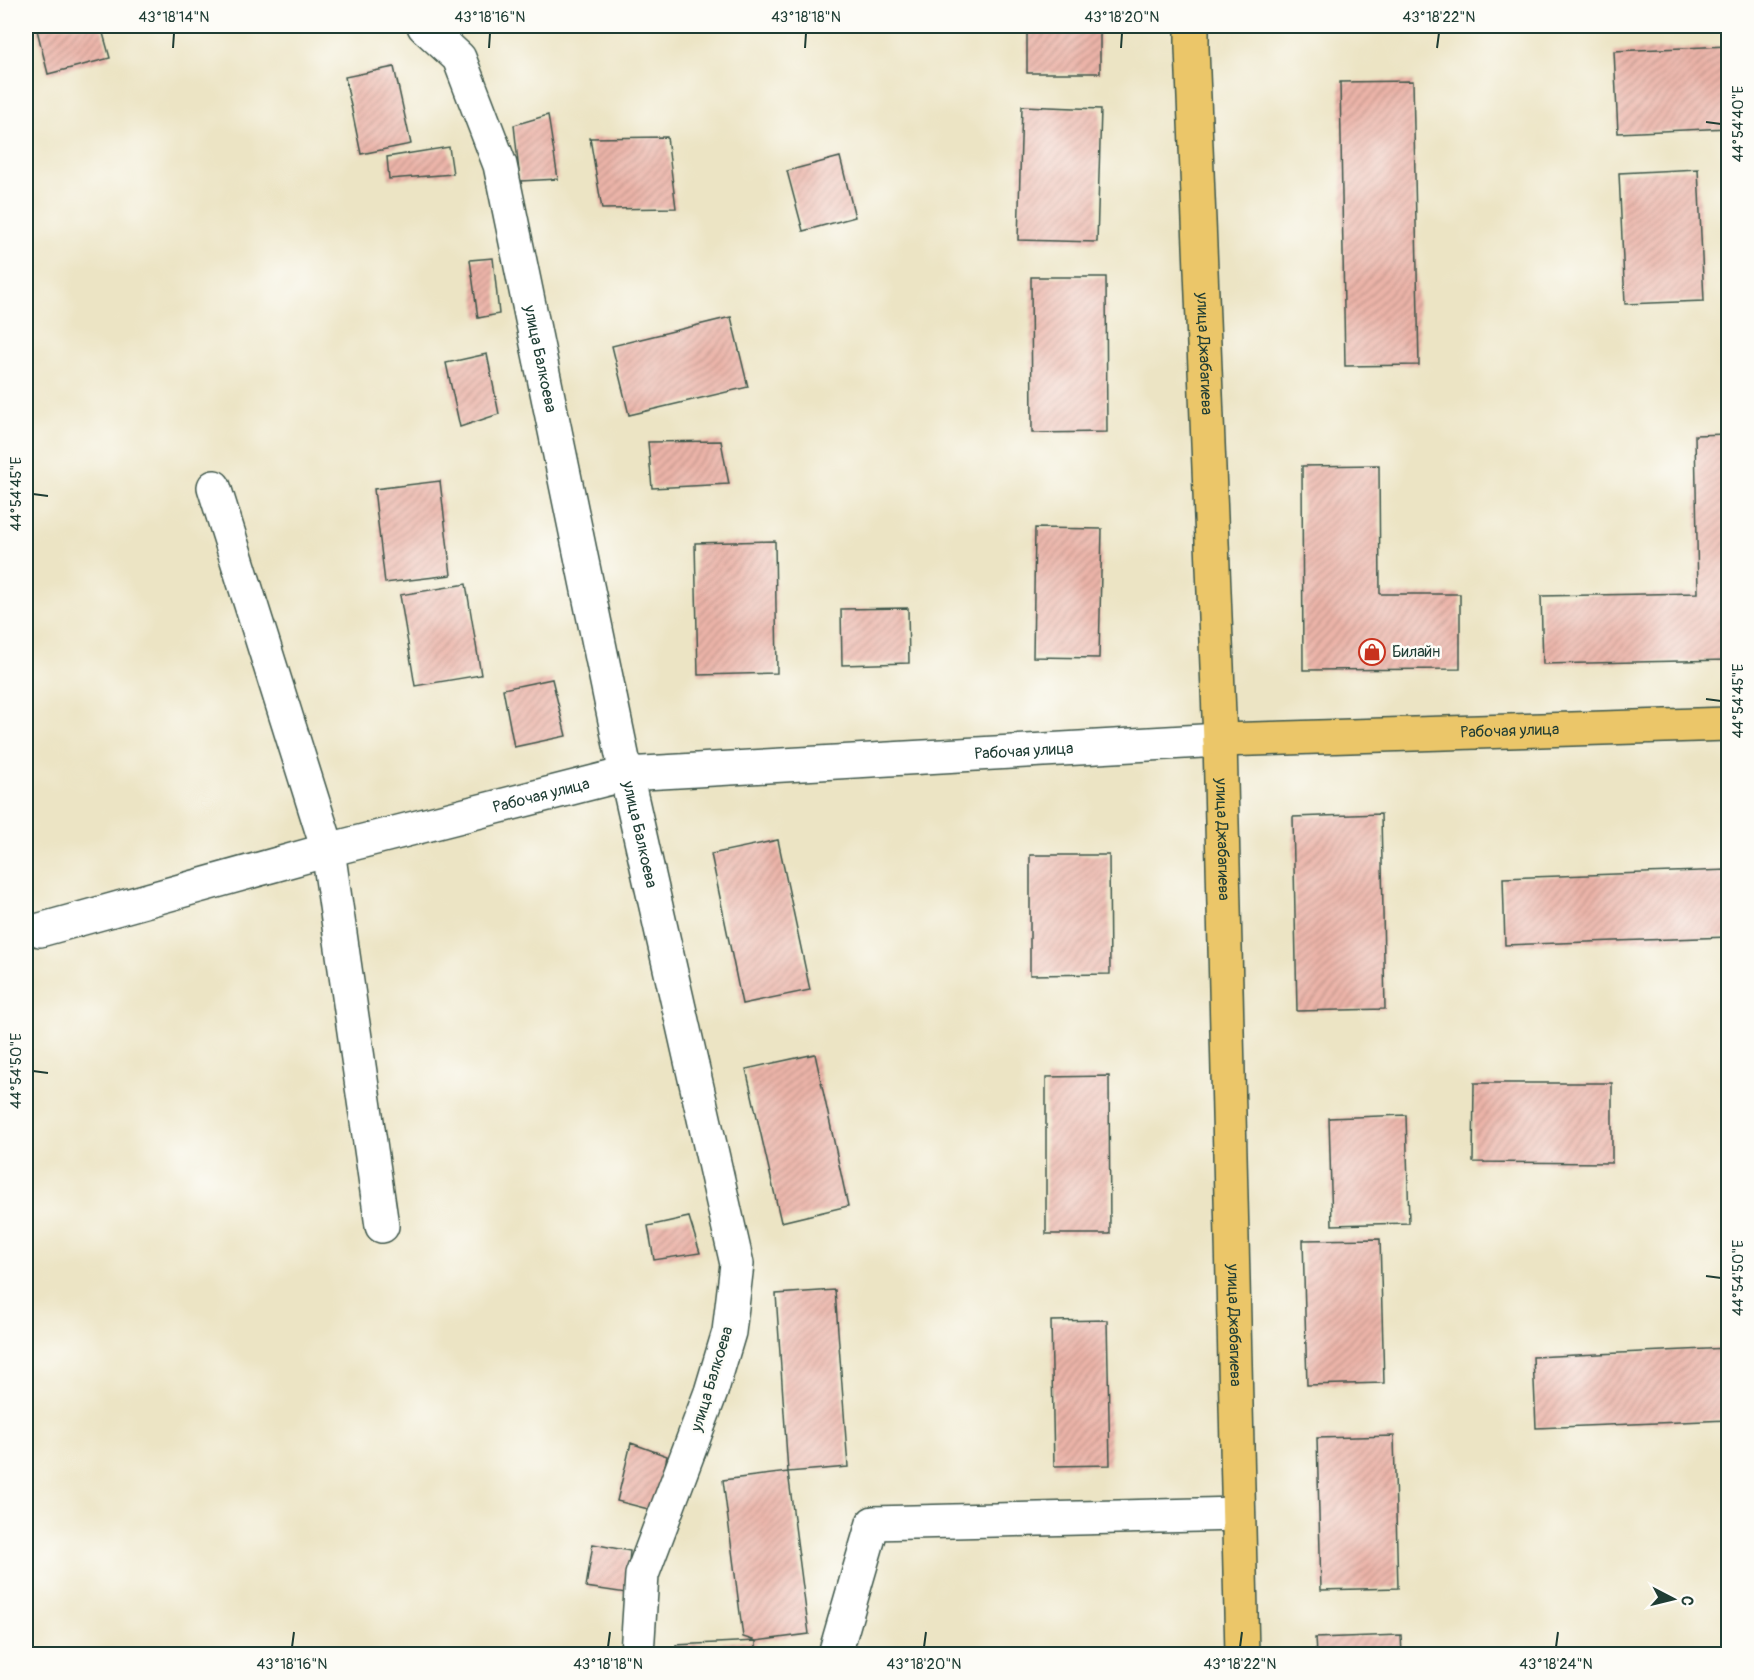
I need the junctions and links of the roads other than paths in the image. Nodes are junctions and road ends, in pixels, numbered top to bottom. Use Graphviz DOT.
graph roads {
  1 [pos="424,26"];
  2 [pos="1192,26"];
  3 [pos="214,487"];
  4 [pos="1728,724"];
  5 [pos="1220,740"];
  6 [pos="626,774"];
  7 [pos="328,850"];
  8 [pos="40,930"];
  9 [pos="382,1226"];
  10 [pos="1238,1514"];
  11 [pos="637,1654"];
  12 [pos="835,1654"];
  13 [pos="1242,1654"];
  1 -- 6 [label="street, улица Балкоева"];
  2 -- 5 [label="main road, улица Джабагиева"];
  3 -- 7 [label="street"];
  4 -- 5 [label="main road, Рабочая улица"];
  5 -- 6 [label="street, Рабочая улица"];
  5 -- 10 [label="main road, улица Джабагиева"];
  6 -- 7 [label="street, Рабочая улица"];
  6 -- 11 [label="street, улица Балкоева"];
  7 -- 8 [label="street, Рабочая улица"];
  7 -- 9 [label="street"];
  10 -- 12 [label="street"];
  10 -- 13 [label="main road, улица Джабагиева"];
}
